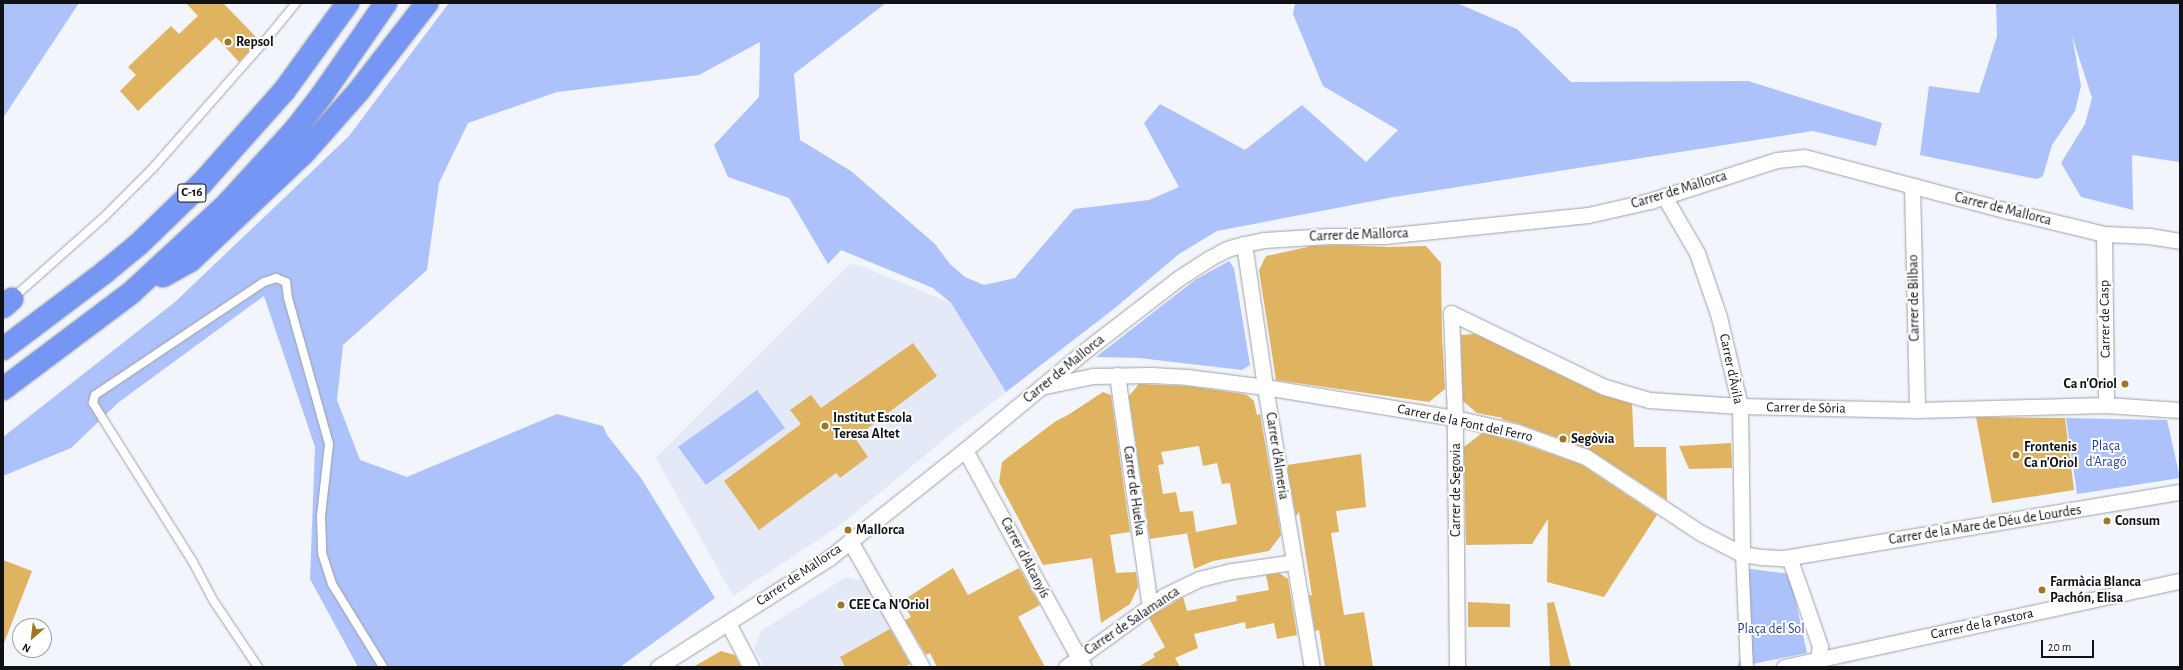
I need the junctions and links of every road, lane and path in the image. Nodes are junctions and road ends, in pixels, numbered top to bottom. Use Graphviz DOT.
graph roads {
  1 [pos="296,3"];
  2 [pos="348,3"];
  3 [pos="386,3"];
  4 [pos="428,3"];
  5 [pos="1912,186"];
  6 [pos="1664,196"];
  7 [pos="2104,234"];
  8 [pos="2180,241"];
  9 [pos="1244,244"];
  10 [pos="132,292"];
  11 [pos="8,303"];
  12 [pos="1451,313"];
  13 [pos="3,349"];
  14 [pos="1117,375"];
  15 [pos="1044,386"];
  16 [pos="1265,387"];
  17 [pos="3,389"];
  18 [pos="2106,405"];
  19 [pos="1740,406"];
  20 [pos="1917,410"];
  21 [pos="2180,410"];
  22 [pos="1455,418"];
  23 [pos="966,450"];
  24 [pos="2180,492"];
  25 [pos="850,541"];
  26 [pos="1742,554"];
  27 [pos="1789,557"];
  28 [pos="1294,562"];
  29 [pos="2180,581"];
  30 [pos="1150,606"];
  31 [pos="728,622"];
  32 [pos="1081,662"];
  33 [pos="1818,663"];
  34 [pos="258,667"];
  35 [pos="383,667"];
  36 [pos="658,667"];
  37 [pos="752,667"];
  38 [pos="922,667"];
  39 [pos="1066,667"];
  40 [pos="1312,667"];
  41 [pos="1457,667"];
  42 [pos="1747,667"];
  43 [pos="1784,667"];
  1 -- 11 [label="lane"];
  2 -- 13 [label="highway, C-16"];
  3 -- 10 [label="highway, C-16"];
  4 -- 10 [label="highway"];
  5 -- 6 [label="street, Carrer de Mallorca"];
  5 -- 7 [label="street, Carrer de Mallorca"];
  5 -- 20 [label="street, Carrer de Bilbao"];
  6 -- 9 [label="street, Carrer de Mallorca"];
  6 -- 19 [label="street, Carrer d'Àvila"];
  7 -- 8 [label="street, Carrer de Mallorca"];
  7 -- 18 [label="street, Carrer de Casp"];
  9 -- 15 [label="street, Carrer de Mallorca"];
  9 -- 16 [label="street, Carrer d'Almeria"];
  10 -- 17 [label="highway, C-16"];
  12 -- 19 [label="street, Carrer de Sòria"];
  12 -- 22 [label="street, Carrer de Segovia"];
  14 -- 15 [label="street, Carrer de la Font del Ferro"];
  14 -- 16 [label="street, Carrer de la Font del Ferro"];
  14 -- 30 [label="street, Carrer de Huelva"];
  15 -- 23 [label="street, Carrer de Mallorca"];
  16 -- 22 [label="street, Carrer de la Font del Ferro"];
  16 -- 28 [label="street, Carrer d'Almeria"];
  18 -- 20 [label="street, Carrer de Sòria"];
  18 -- 21 [label="street, Carrer de Sòria"];
  19 -- 20 [label="street, Carrer de Sòria"];
  19 -- 26 [label="street, Carrer d'Àvila"];
  22 -- 26 [label="street, Carrer de la Font del Ferro"];
  22 -- 41 [label="street, Carrer de Segovia"];
  23 -- 25 [label="street, Carrer de Mallorca"];
  23 -- 32 [label="street, Carrer d'Alcanyís"];
  24 -- 27 [label="street, Carrer de la Mare de Déu de Lourdes"];
  25 -- 31 [label="street, Carrer de Mallorca"];
  25 -- 38 [label="street"];
  26 -- 27 [label="street, Carrer de la Font del Ferro"];
  26 -- 42 [label="street"];
  27 -- 33 [label="street"];
  28 -- 30 [label="street, Carrer de Salamanca"];
  28 -- 40 [label="street, Carrer d'Almeria"];
  29 -- 33 [label="street, Carrer de la Pastora"];
  30 -- 32 [label="street, Carrer de Salamanca"];
  31 -- 36 [label="street, Carrer de Mallorca"];
  31 -- 37 [label="street"];
  32 -- 39 [label="street, Carrer de Salamanca"];
  33 -- 43 [label="street, Carrer de la Pastora"];
  34 -- 35 [label="lane"];
}
